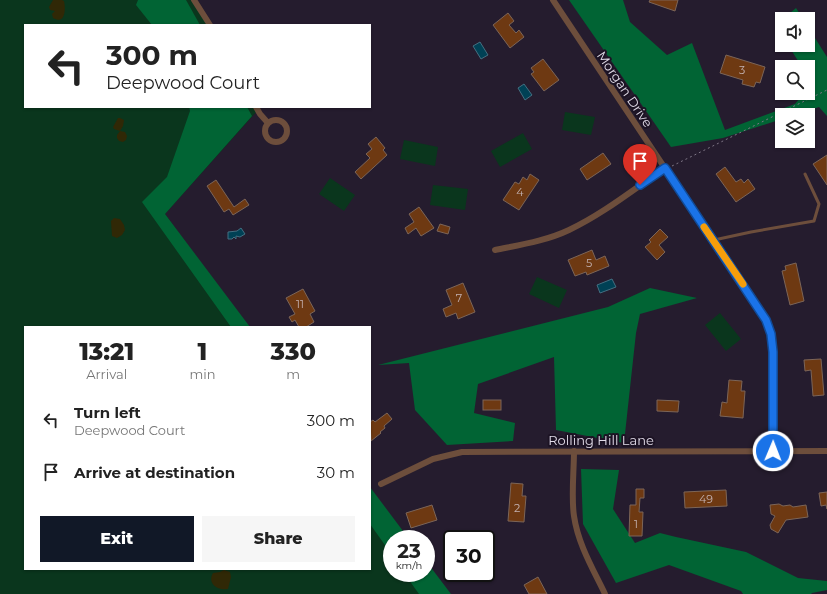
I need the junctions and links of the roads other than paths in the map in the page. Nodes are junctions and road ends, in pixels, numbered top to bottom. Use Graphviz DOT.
graph roads {
  1 [pos="194,0"];
  2 [pos="553,0"];
  3 [pos="209,24"];
  4 [pos="257,108"];
  5 [pos="268,123"];
  6 [pos="666,169"];
  7 [pos="805,174"];
  8 [pos="714,240"];
  9 [pos="495,250"];
  10 [pos="574,451"];
  11 [pos="773,451"];
  12 [pos="827,451"];
  13 [pos="381,484"];
  14 [pos="605,594"];
  1 -- 3 [label="street"];
  2 -- 6 [label="street, Morgan Drive"];
  4 -- 5 [label="street"];
  6 -- 8 [label="street, Morgan Drive"];
  6 -- 9 [label="street"];
  7 -- 8 [label="lane"];
  8 -- 11 [label="street, Morgan Drive"];
  10 -- 11 [label="street, Rolling Hill Lane"];
  10 -- 13 [label="street, Rolling Hill Lane"];
  10 -- 14 [label="street"];
  11 -- 12 [label="street, Rolling Hill Lane"];
}
